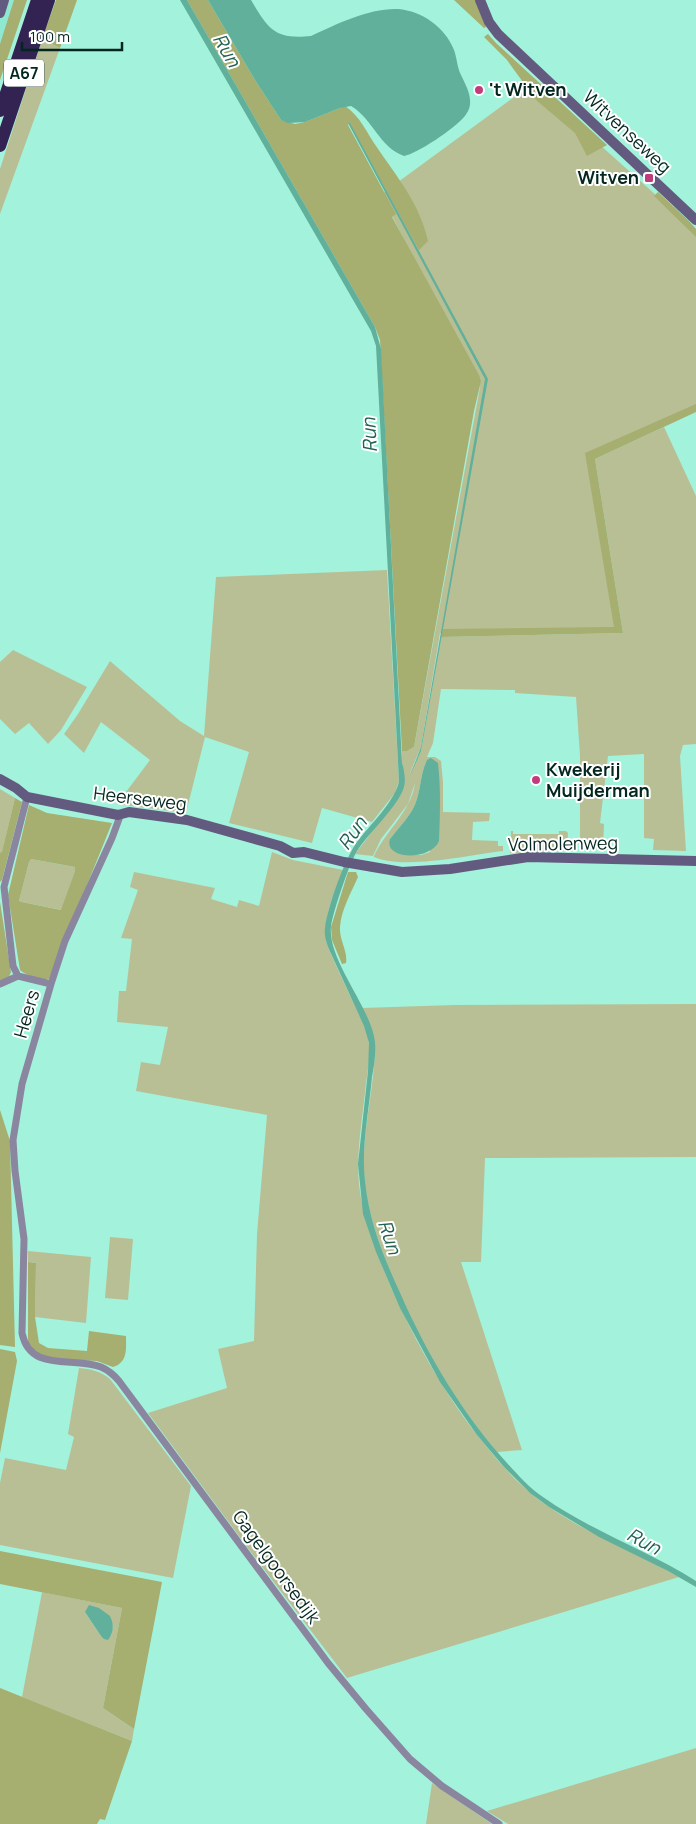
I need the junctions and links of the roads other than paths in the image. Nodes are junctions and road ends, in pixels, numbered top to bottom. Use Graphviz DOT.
graph roads {
  1 [pos="4,0"];
  2 [pos="37,0"];
  3 [pos="49,0"];
  4 [pos="480,0"];
  5 [pos="0,13"];
  6 [pos="0,111"];
  7 [pos="0,146"];
  8 [pos="696,220"];
  9 [pos="0,779"];
  10 [pos="27,797"];
  11 [pos="118,814"];
  12 [pos="696,861"];
  13 [pos="372,867"];
  14 [pos="2,888"];
  15 [pos="18,976"];
  16 [pos="0,984"];
  17 [pos="51,984"];
  18 [pos="25,1348"];
  19 [pos="499,1824"];
  1 -- 5 [label="street"];
  2 -- 6 [label="highway, A67"];
  3 -- 7 [label="highway, A67"];
  4 -- 8 [label="street, Witvenseweg"];
  9 -- 10 [label="street, Heerseweg"];
  10 -- 11 [label="street, Heerseweg"];
  10 -- 14 [label="street"];
  11 -- 13 [label="street, Heerseweg"];
  11 -- 17 [label="street, Heers"];
  12 -- 13 [label="street, Volmolenweg"];
  14 -- 15 [label="street"];
  15 -- 16 [label="street"];
  15 -- 17 [label="street"];
  17 -- 18 [label="street, Heers"];
  18 -- 19 [label="street, Gagelgoorsedijk"];
}
